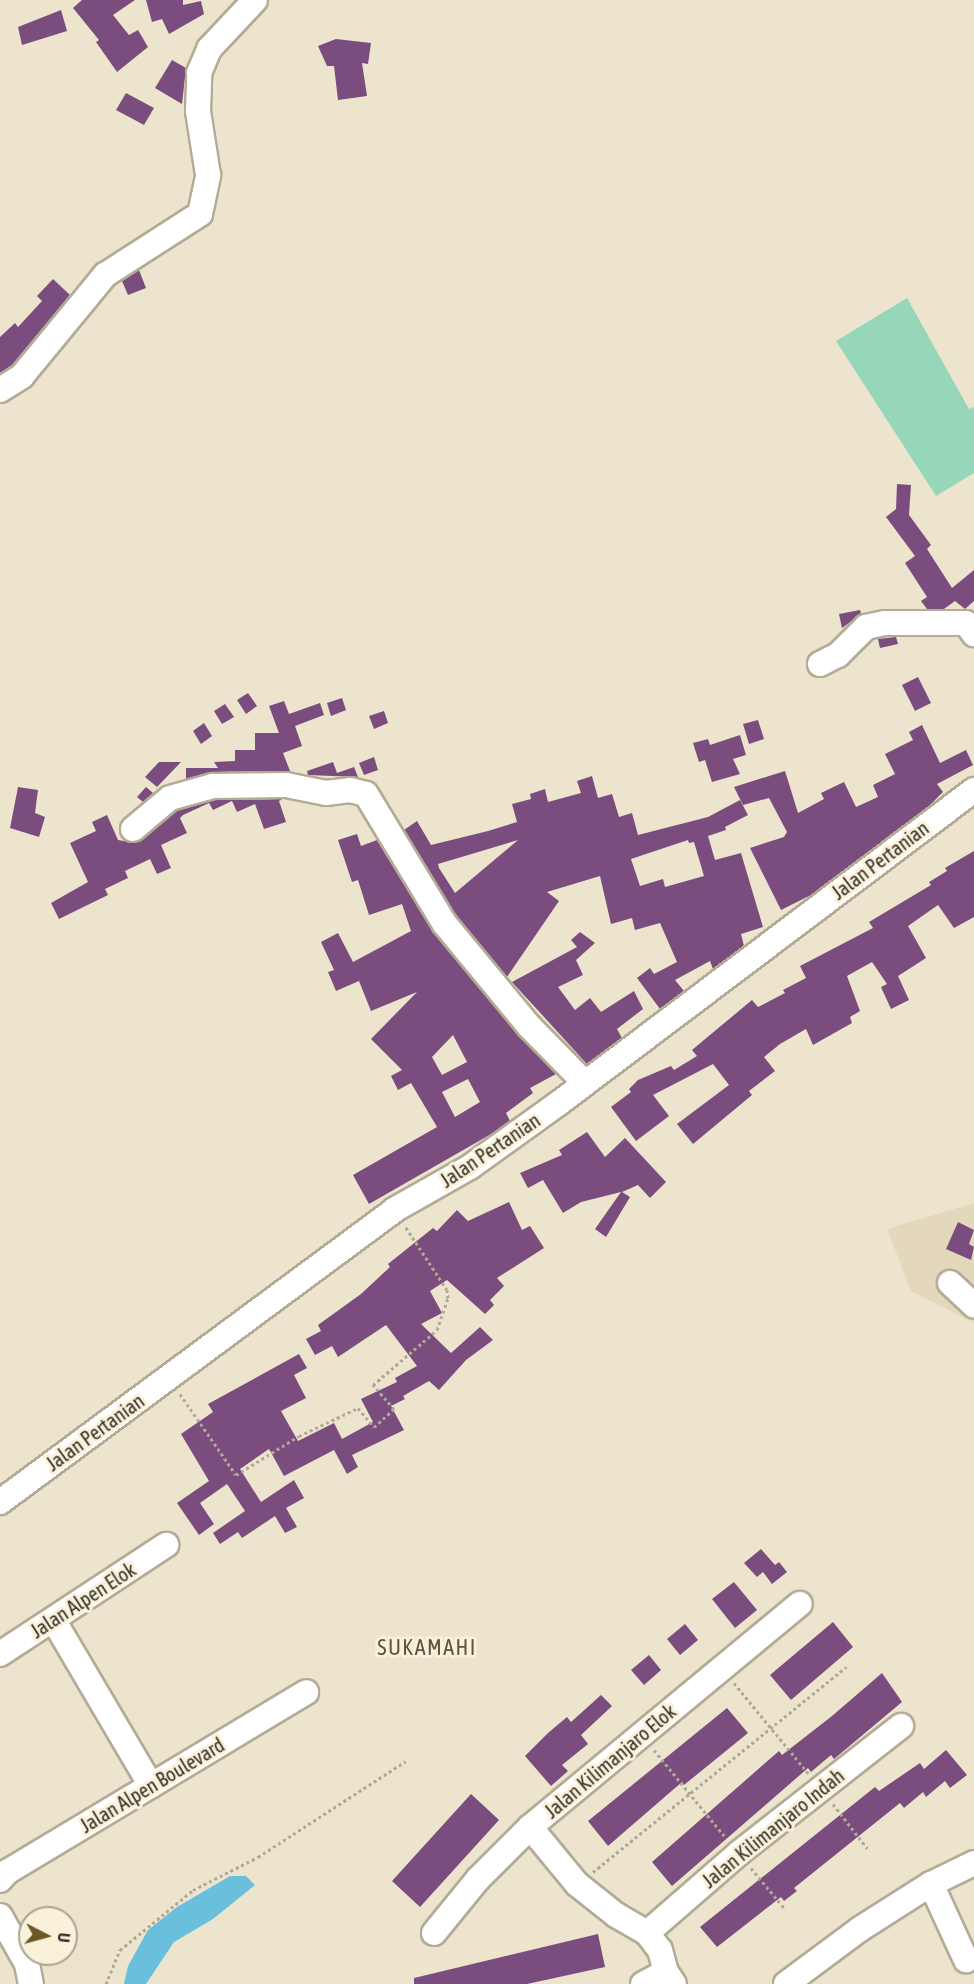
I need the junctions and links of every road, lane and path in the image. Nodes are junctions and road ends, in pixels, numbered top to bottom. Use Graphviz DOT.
graph roads {
  1 [pos="255,0"];
  2 [pos="0,390"];
  3 [pos="974,634"];
  4 [pos="820,664"];
  5 [pos="974,790"];
  6 [pos="133,829"];
  7 [pos="585,1083"];
  8 [pos="394,1210"];
  9 [pos="950,1283"];
  10 [pos="974,1305"];
  11 [pos="168,1378"];
  12 [pos="0,1502"];
  13 [pos="166,1545"];
  14 [pos="800,1604"];
  15 [pos="54,1621"];
  16 [pos="0,1653"];
  17 [pos="846,1667"];
  18 [pos="723,1669"];
  19 [pos="306,1692"];
  20 [pos="901,1726"];
  21 [pos="771,1729"];
  22 [pos="641,1735"];
  23 [pos="406,1761"];
  24 [pos="151,1786"];
  25 [pos="820,1789"];
  26 [pos="690,1795"];
  27 [pos="530,1827"];
  28 [pos="867,1848"];
  29 [pos="739,1853"];
  30 [pos="974,1863"];
  31 [pos="0,1880"];
  32 [pos="577,1884"];
  33 [pos="931,1884"];
  34 [pos="785,1909"];
  35 [pos="0,1916"];
  36 [pos="434,1933"];
  37 [pos="648,1933"];
  38 [pos="966,1960"];
  39 [pos="670,1978"];
  40 [pos="28,1982"];
  41 [pos="106,1984"];
  42 [pos="643,1984"];
  43 [pos="786,1984"];
  1 -- 2 [label="street"];
  3 -- 4 [label="street"];
  5 -- 7 [label="street, Jalan Pertanian"];
  6 -- 7 [label="street"];
  7 -- 8 [label="street, Jalan Pertanian"];
  8 -- 11 [label="street, Jalan Pertanian"];
  8 -- 11 [label="path"];
  9 -- 10 [label="street"];
  11 -- 12 [label="street, Jalan Pertanian"];
  13 -- 15 [label="street, Jalan Alpen Elok"];
  14 -- 18 [label="street, Jalan Kilimanjaro Elok"];
  15 -- 16 [label="street, Jalan Alpen Elok"];
  15 -- 24 [label="street"];
  17 -- 21 [label="path"];
  18 -- 21 [label="path"];
  18 -- 22 [label="street, Jalan Kilimanjaro Elok"];
  19 -- 24 [label="street, Jalan Alpen Boulevard"];
  20 -- 25 [label="street, Jalan Kilimanjaro Indah"];
  21 -- 25 [label="path"];
  21 -- 26 [label="path"];
  22 -- 26 [label="path"];
  22 -- 27 [label="street, Jalan Kilimanjaro Elok"];
  23 -- 41 [label="path"];
  24 -- 31 [label="street, Jalan Alpen Boulevard"];
  25 -- 28 [label="path"];
  25 -- 29 [label="street, Jalan Kilimanjaro Indah"];
  26 -- 29 [label="path"];
  26 -- 32 [label="path"];
  27 -- 32 [label="street"];
  27 -- 36 [label="street, Jalan Kilimanjaro Elok"];
  29 -- 34 [label="path"];
  29 -- 37 [label="street, Jalan Kilimanjaro Indah"];
  30 -- 33 [label="street"];
  32 -- 37 [label="street"];
  33 -- 38 [label="street"];
  33 -- 43 [label="street"];
  35 -- 40 [label="street"];
  37 -- 39 [label="street"];
  39 -- 42 [label="street"];
}
